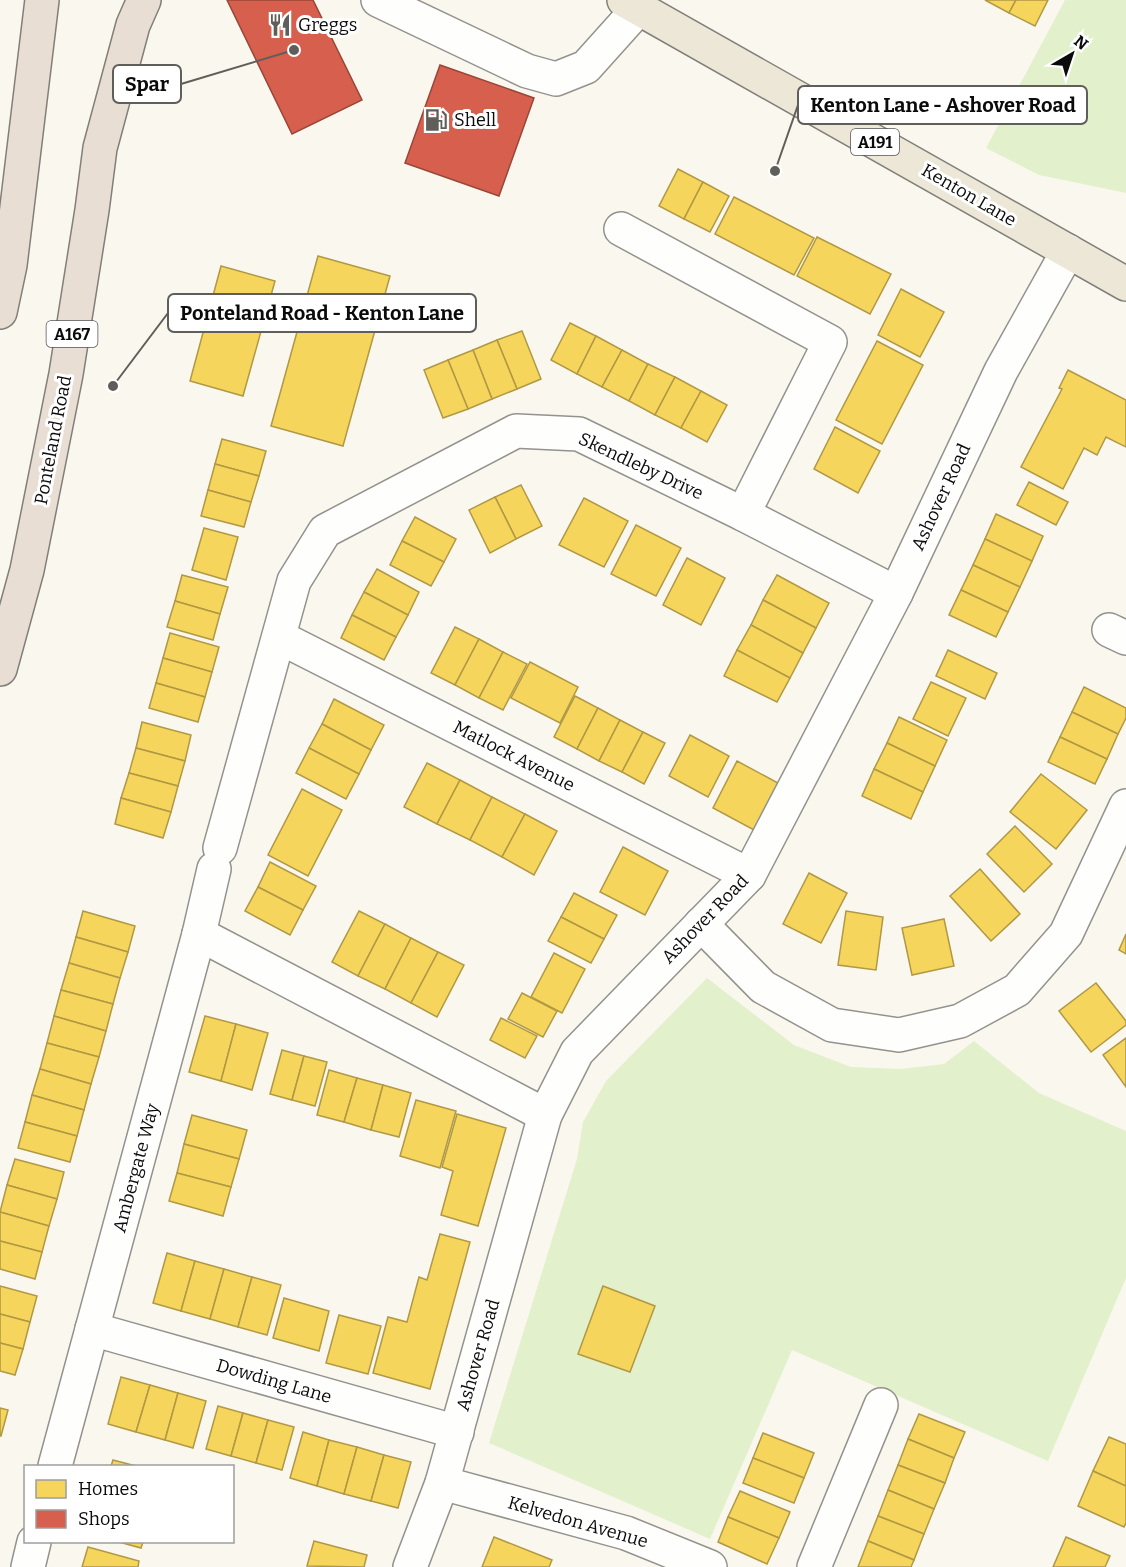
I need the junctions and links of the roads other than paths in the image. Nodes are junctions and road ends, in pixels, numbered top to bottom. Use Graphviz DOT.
graph roads {
  1 [pos="42,0"];
  2 [pos="144,0"];
  3 [pos="378,0"];
  4 [pos="632,4"];
  5 [pos="621,229"];
  6 [pos="1068,251"];
  7 [pos="1126,284"];
  8 [pos="0,312"];
  9 [pos="743,514"];
  10 [pos="896,593"];
  11 [pos="279,637"];
  12 [pos="0,669"];
  13 [pos="1126,806"];
  14 [pos="749,875"];
  15 [pos="701,924"];
  16 [pos="199,934"];
  17 [pos="545,1115"];
  18 [pos="92,1329"];
  19 [pos="881,1405"];
  20 [pos="457,1432"];
  21 [pos="56,1465"];
  22 [pos="442,1483"];
  23 [pos="34,1543"];
  24 [pos="28,1567"];
  25 [pos="410,1567"];
  26 [pos="710,1567"];
  27 [pos="814,1567"];
  1 -- 8 [label="highway"];
  2 -- 12 [label="highway, Ponteland Road / A167"];
  3 -- 4 [label="street"];
  4 -- 6 [label="main road, Kenton Lane / A191"];
  5 -- 9 [label="street"];
  6 -- 7 [label="main road, Kenton Lane / A191"];
  6 -- 10 [label="street, Ashover Road"];
  9 -- 10 [label="street, Skendleby Drive"];
  9 -- 11 [label="street, Skendleby Drive"];
  10 -- 14 [label="street, Ashover Road"];
  11 -- 14 [label="street, Matlock Avenue"];
  11 -- 16 [label="street, Ambergate Way"];
  13 -- 15 [label="street"];
  14 -- 15 [label="street, Ashover Road"];
  15 -- 17 [label="street, Ashover Road"];
  16 -- 17 [label="street"];
  16 -- 18 [label="street, Ambergate Way"];
  17 -- 20 [label="street, Ashover Road"];
  18 -- 20 [label="street, Dowding Lane"];
  18 -- 21 [label="street, Ambergate Way"];
  19 -- 27 [label="street"];
  20 -- 22 [label="street, Ashover Road"];
  22 -- 25 [label="street, Ashover Road"];
  22 -- 26 [label="street, Kelvedon Avenue"];
  23 -- 24 [label="street"];
}
